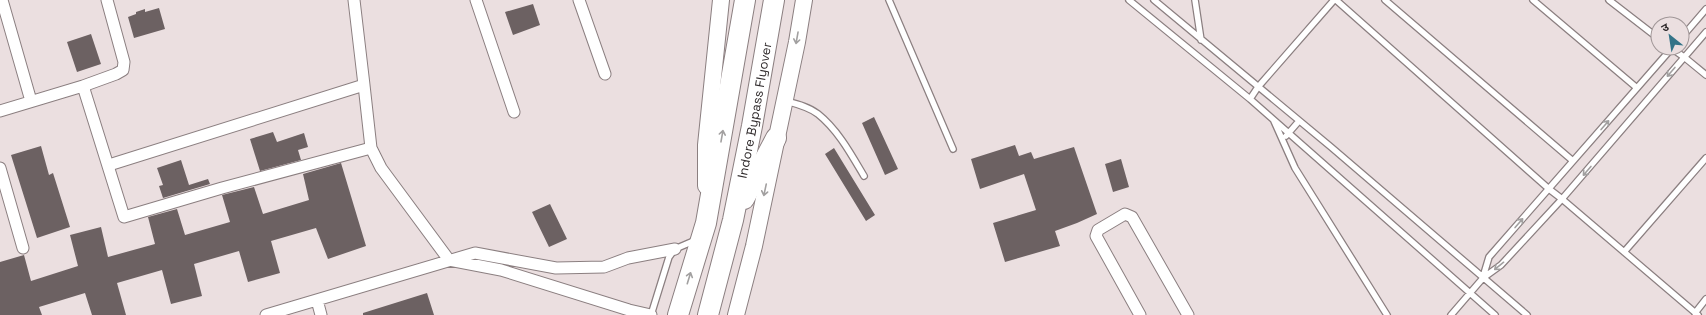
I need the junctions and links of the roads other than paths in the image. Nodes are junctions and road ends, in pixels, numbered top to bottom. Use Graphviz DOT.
graph roads {
  1 [pos="2,0"];
  2 [pos="107,0"];
  3 [pos="354,0"];
  4 [pos="476,0"];
  5 [pos="579,0"];
  6 [pos="721,0"];
  7 [pos="746,0"];
  8 [pos="774,0"];
  9 [pos="804,0"];
  10 [pos="888,0"];
  11 [pos="1130,0"];
  12 [pos="1154,0"];
  13 [pos="1195,0"];
  14 [pos="1335,0"];
  15 [pos="1385,0"];
  16 [pos="1534,0"];
  17 [pos="1609,0"];
  18 [pos="1706,9"];
  19 [pos="1690,27"];
  20 [pos="1650,32"];
  21 [pos="1706,32"];
  22 [pos="1201,40"];
  23 [pos="1664,56"];
  24 [pos="1684,57"];
  25 [pos="605,74"];
  26 [pos="1706,75"];
  27 [pos="364,85"];
  28 [pos="83,86"];
  29 [pos="1258,87"];
  30 [pos="1637,88"];
  31 [pos="1250,99"];
  32 [pos="784,100"];
  33 [pos="31,101"];
  34 [pos="0,111"];
  35 [pos="514,112"];
  36 [pos="1273,119"];
  37 [pos="1298,121"];
  38 [pos="1288,133"];
  39 [pos="776,138"];
  40 [pos="1283,141"];
  41 [pos="372,148"];
  42 [pos="953,149"];
  43 [pos="1706,158"];
  44 [pos="1573,162"];
  45 [pos="108,165"];
  46 [pos="0,168"];
  47 [pos="864,176"];
  48 [pos="1549,189"];
  49 [pos="1562,199"];
  50 [pos="708,216"];
  51 [pos="733,220"];
  52 [pos="701,239"];
  53 [pos="23,248"];
  54 [pos="675,249"];
  55 [pos="1624,252"];
  56 [pos="449,260"];
  57 [pos="1483,278"];
  58 [pos="1470,292"];
  59 [pos="1706,299"];
  60 [pos="317,300"];
  61 [pos="1697,314"];
  62 [pos="266,315"];
  63 [pos="321,315"];
  64 [pos="651,315"];
  65 [pos="678,315"];
  66 [pos="708,315"];
  67 [pos="736,315"];
  68 [pos="1140,315"];
  69 [pos="1188,315"];
  70 [pos="1387,315"];
  71 [pos="1451,315"];
  72 [pos="1495,315"];
  73 [pos="1526,315"];
  1 -- 33 [label="street"];
  2 -- 28 [label="street"];
  3 -- 27 [label="street"];
  4 -- 35 [label="street"];
  5 -- 25 [label="street"];
  6 -- 50 [label="street"];
  50 -- 7 [label="highway, Indore Bypass Flyover, one-way"];
  8 -- 51 [label="highway, Indore Bypass Flyover"];
  9 -- 32 [label="street, one-way"];
  10 -- 42 [label="lane"];
  11 -- 31 [label="lane"];
  12 -- 22 [label="lane"];
  13 -- 22 [label="lane"];
  14 -- 29 [label="lane"];
  14 -- 48 [label="lane"];
  15 -- 44 [label="lane"];
  16 -- 30 [label="lane"];
  17 -- 20 [label="lane"];
  18 -- 19 [label="lane"];
  21 -- 24 [label="lane"];
  22 -- 29 [label="lane"];
  23 -- 30 [label="lane"];
  24 -- 26 [label="lane"];
  24 -- 49 [label="lane, one-way"];
  27 -- 41 [label="street"];
  27 -- 45 [label="street"];
  28 -- 33 [label="street"];
  28 -- 45 [label="street"];
  29 -- 31 [label="lane"];
  29 -- 37 [label="lane"];
  44 -- 30 [label="lane, one-way"];
  31 -- 36 [label="lane"];
  32 -- 39 [label="street"];
  32 -- 47 [label="lane"];
  33 -- 34 [label="street"];
  36 -- 38 [label="lane"];
  36 -- 40 [label="lane"];
  37 -- 38 [label="lane"];
  37 -- 57 [label="lane"];
  38 -- 40 [label="lane"];
  38 -- 58 [label="lane"];
  39 -- 51 [label="highway"];
  39 -- 67 [label="street, one-way"];
  40 -- 70 [label="lane"];
  41 -- 45 [label="street"];
  41 -- 56 [label="street"];
  43 -- 55 [label="lane"];
  44 -- 48 [label="lane"];
  46 -- 53 [label="street"];
  48 -- 49 [label="lane"];
  57 -- 48 [label="lane, one-way"];
  49 -- 55 [label="lane"];
  49 -- 57 [label="lane, one-way"];
  50 -- 52 [label="highway, Indore Bypass Flyover"];
  51 -- 66 [label="highway"];
  52 -- 54 [label="lane"];
  65 -- 52 [label="highway, Indore Bypass Flyover, one-way"];
  54 -- 56 [label="street"];
  54 -- 64 [label="lane"];
  55 -- 61 [label="lane"];
  56 -- 60 [label="street"];
  56 -- 64 [label="street"];
  57 -- 58 [label="lane"];
  57 -- 73 [label="lane"];
  58 -- 71 [label="lane"];
  58 -- 72 [label="lane"];
  59 -- 61 [label="lane"];
  60 -- 62 [label="street"];
  60 -- 63 [label="street"];
  68 -- 69 [label="street"];
}
